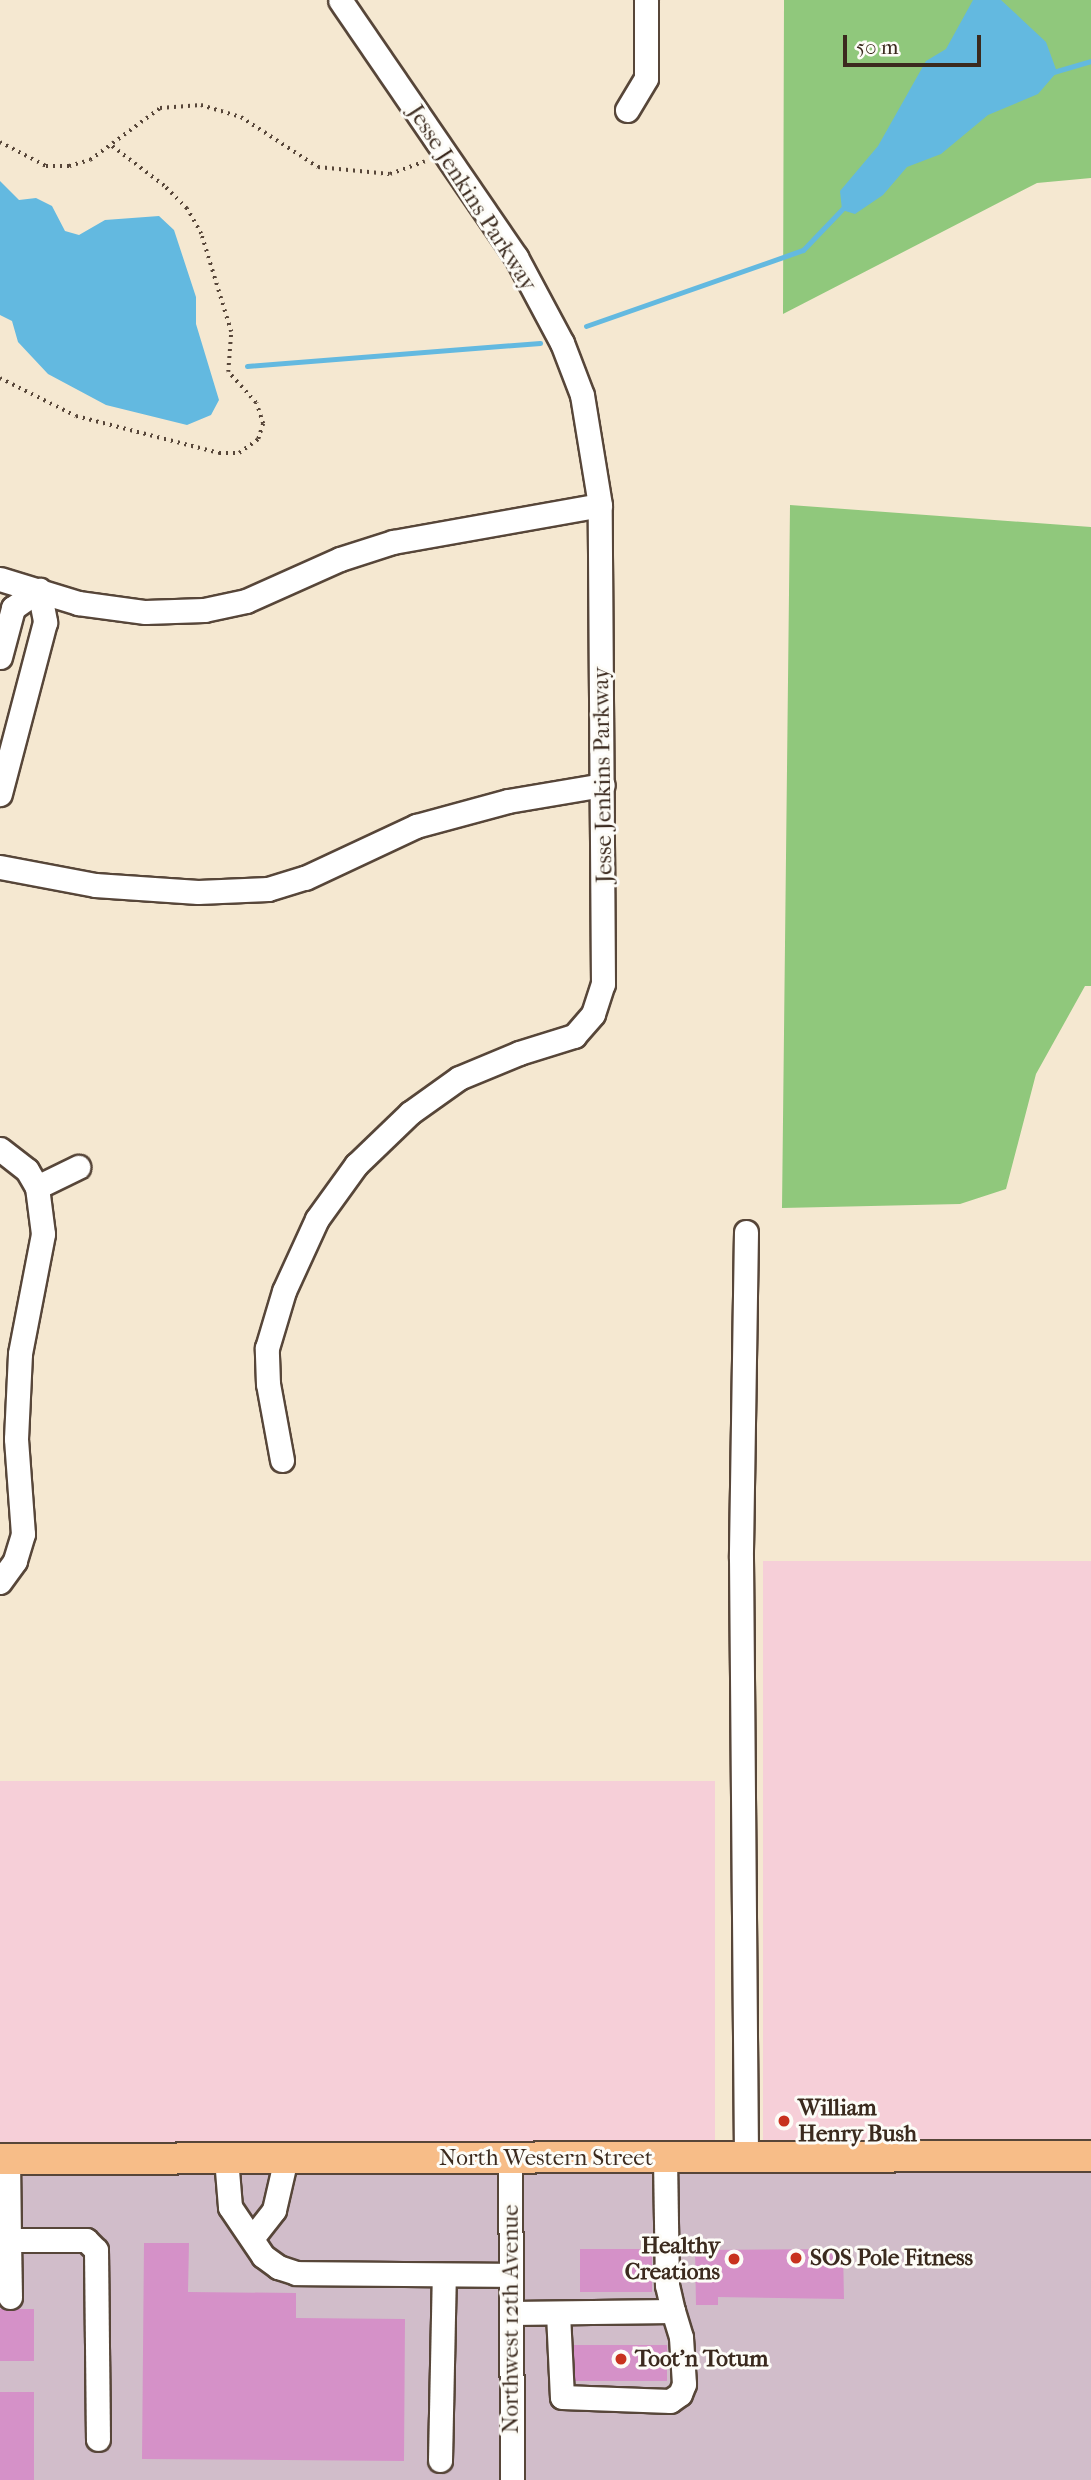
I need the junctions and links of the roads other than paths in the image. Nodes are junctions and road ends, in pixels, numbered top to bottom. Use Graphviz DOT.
graph roads {
  1 [pos="340,0"];
  2 [pos="646,0"];
  3 [pos="627,110"];
  4 [pos="600,505"];
  5 [pos="0,579"];
  6 [pos="38,590"];
  7 [pos="0,657"];
  8 [pos="603,785"];
  9 [pos="0,794"];
  10 [pos="0,867"];
  11 [pos="0,1149"];
  12 [pos="78,1167"];
  13 [pos="37,1187"];
  14 [pos="746,1233"];
  15 [pos="282,1460"];
  16 [pos="0,1581"];
  17 [pos="1091,2156"];
  18 [pos="665,2157"];
  19 [pos="746,2157"];
  20 [pos="226,2158"];
  21 [pos="286,2158"];
  22 [pos="510,2158"];
  23 [pos="4,2159"];
  24 [pos="253,2237"];
  25 [pos="9,2240"];
  26 [pos="444,2275"];
  27 [pos="511,2276"];
  28 [pos="10,2297"];
  29 [pos="673,2311"];
  30 [pos="511,2313"];
  31 [pos="558,2313"];
  32 [pos="98,2439"];
  33 [pos="440,2460"];
  34 [pos="512,2480"];
  1 -- 4 [label="street, Jesse Jenkins Parkway"];
  2 -- 3 [label="street"];
  4 -- 6 [label="street"];
  4 -- 8 [label="street, Jesse Jenkins Parkway"];
  5 -- 6 [label="street"];
  6 -- 7 [label="street"];
  6 -- 9 [label="street"];
  8 -- 10 [label="street"];
  8 -- 15 [label="street, Jesse Jenkins Parkway"];
  11 -- 13 [label="street"];
  12 -- 13 [label="street"];
  13 -- 16 [label="street"];
  14 -- 19 [label="street"];
  17 -- 19 [label="main road, North Western Street"];
  18 -- 19 [label="main road, North Western Street"];
  18 -- 22 [label="main road, North Western Street"];
  18 -- 29 [label="street"];
  20 -- 21 [label="main road, North Western Street"];
  20 -- 23 [label="main road, North Western Street"];
  20 -- 24 [label="street"];
  21 -- 22 [label="main road, North Western Street"];
  21 -- 24 [label="street"];
  22 -- 27 [label="street, Northwest 12th Avenue"];
  23 -- 25 [label="street"];
  24 -- 26 [label="street"];
  25 -- 28 [label="street"];
  25 -- 32 [label="street"];
  26 -- 27 [label="street"];
  26 -- 33 [label="street"];
  27 -- 30 [label="street, Northwest 12th Avenue"];
  29 -- 31 [label="street"];
  29 -- 31 [label="street"];
  30 -- 31 [label="street"];
  30 -- 34 [label="street, Northwest 12th Avenue"];
}
